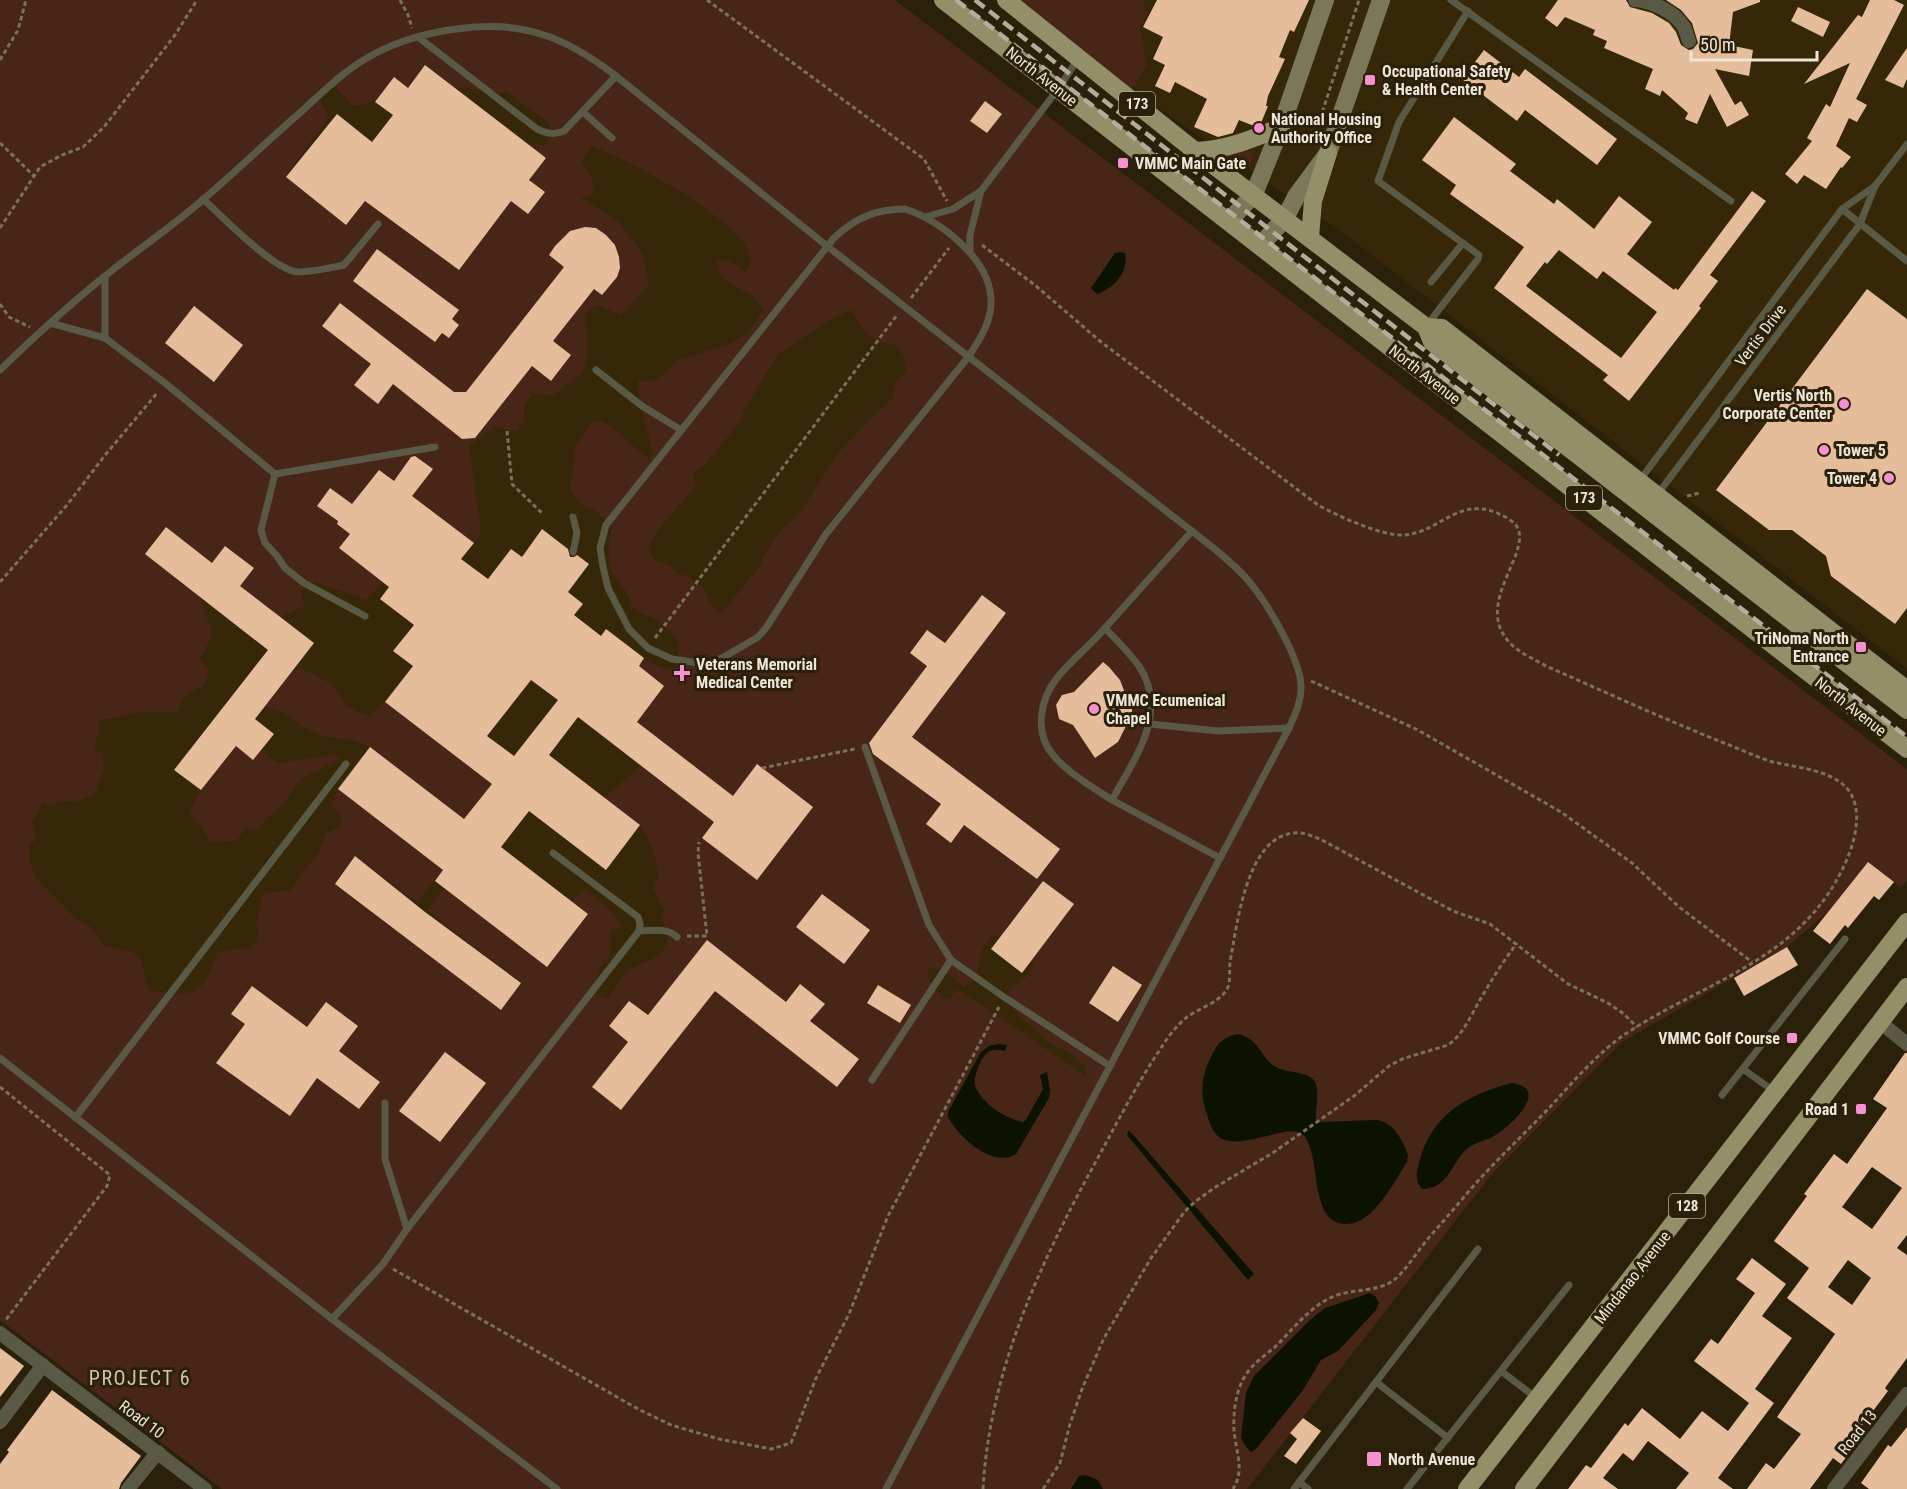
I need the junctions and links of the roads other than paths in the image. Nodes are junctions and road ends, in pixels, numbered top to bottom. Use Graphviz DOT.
graph roads {
  1 [pos="943,0"];
  2 [pos="1006,0"];
  3 [pos="1324,0"];
  4 [pos="1381,0"];
  5 [pos="1451,0"];
  6 [pos="1635,0"];
  7 [pos="1468,11"];
  8 [pos="418,37"];
  9 [pos="1689,41"];
  10 [pos="1079,57"];
  11 [pos="616,76"];
  12 [pos="1058,89"];
  13 [pos="583,112"];
  14 [pos="1281,127"];
  15 [pos="612,138"];
  16 [pos="1907,144"];
  17 [pos="1196,151"];
  18 [pos="1328,153"];
  19 [pos="1875,186"];
  20 [pos="981,191"];
  21 [pos="1254,194"];
  22 [pos="203,200"];
  23 [pos="1731,201"];
  24 [pos="1842,209"];
  25 [pos="925,218"];
  26 [pos="1285,218"];
  27 [pos="1229,221"];
  28 [pos="378,224"];
  29 [pos="1860,224"];
  30 [pos="1310,237"];
  31 [pos="1463,243"];
  32 [pos="827,246"];
  33 [pos="1260,246"];
  34 [pos="970,252"];
  35 [pos="1907,261"];
  36 [pos="105,276"];
  37 [pos="1431,282"];
  38 [pos="50,323"];
  39 [pos="1426,327"];
  40 [pos="105,338"];
  41 [pos="969,356"];
  42 [pos="0,370"];
  43 [pos="596,370"];
  44 [pos="681,430"];
  45 [pos="435,447"];
  46 [pos="275,474"];
  47 [pos="1606,475"];
  48 [pos="1640,481"];
  49 [pos="1657,495"];
  50 [pos="573,517"];
  51 [pos="1661,519"];
  52 [pos="1192,531"];
  53 [pos="573,552"];
  54 [pos="1788,608"];
  55 [pos="365,616"];
  56 [pos="1105,627"];
  57 [pos="1850,656"];
  58 [pos="1907,690"];
  59 [pos="1907,710"];
  60 [pos="1150,724"];
  61 [pos="1289,728"];
  62 [pos="865,747"];
  63 [pos="1907,749"];
  64 [pos="346,764"];
  65 [pos="1112,800"];
  66 [pos="554,853"];
  67 [pos="1220,858"];
  68 [pos="1907,922"];
  69 [pos="639,931"];
  70 [pos="677,937"];
  71 [pos="1845,939"];
  72 [pos="951,960"];
  73 [pos="1907,987"];
  74 [pos="1880,1023"];
  75 [pos="1907,1044"];
  76 [pos="0,1058"];
  77 [pos="1110,1066"];
  78 [pos="1743,1069"];
  79 [pos="872,1080"];
  80 [pos="1775,1093"];
  81 [pos="1722,1095"];
  82 [pos="386,1103"];
  83 [pos="75,1118"];
  84 [pos="408,1229"];
  85 [pos="1479,1249"];
  86 [pos="1569,1285"];
  87 [pos="332,1319"];
  88 [pos="0,1333"];
  89 [pos="43,1365"];
  90 [pos="1501,1371"];
  91 [pos="1376,1382"];
  92 [pos="1907,1394"];
  93 [pos="1537,1399"];
  94 [pos="0,1422"];
  95 [pos="1448,1438"];
  96 [pos="158,1452"];
  97 [pos="1299,1482"];
  98 [pos="128,1489"];
  99 [pos="205,1489"];
  100 [pos="558,1489"];
  101 [pos="886,1489"];
  102 [pos="1294,1489"];
  103 [pos="1308,1489"];
  104 [pos="1407,1489"];
  105 [pos="1467,1489"];
  106 [pos="1524,1489"];
  107 [pos="1834,1489"];
  1 -- 12 [label="main road, North Avenue / 173"];
  2 -- 10 [label="main road, North Avenue / 173"];
  3 -- 14 [label="main road"];
  4 -- 18 [label="main road"];
  5 -- 7 [label="lane"];
  6 -- 9 [label="street"];
  7 -- 23 [label="lane"];
  7 -- 31 [label="lane"];
  8 -- 11 [label="lane"];
  8 -- 13 [label="lane"];
  8 -- 22 [label="lane"];
  10 -- 12 [label="lane"];
  10 -- 17 [label="main road, North Avenue / 173"];
  11 -- 13 [label="lane"];
  11 -- 32 [label="lane"];
  12 -- 20 [label="lane"];
  12 -- 27 [label="main road, North Avenue / 173"];
  13 -- 15 [label="lane"];
  14 -- 17 [label="main road"];
  14 -- 21 [label="main road"];
  16 -- 19 [label="lane, Vertis Drive"];
  17 -- 21 [label="main road, North Avenue / 173"];
  18 -- 26 [label="main road"];
  18 -- 30 [label="main road"];
  19 -- 24 [label="lane, Vertis Drive"];
  19 -- 29 [label="lane, Vertis Drive"];
  20 -- 25 [label="lane"];
  20 -- 34 [label="lane"];
  21 -- 26 [label="main road, North Avenue / 173"];
  21 -- 27 [label="main road"];
  22 -- 28 [label="lane"];
  22 -- 36 [label="lane"];
  24 -- 29 [label="lane"];
  24 -- 48 [label="lane, Vertis Drive"];
  25 -- 32 [label="lane"];
  25 -- 34 [label="lane"];
  26 -- 30 [label="main road, North Avenue / 173"];
  26 -- 33 [label="main road"];
  27 -- 33 [label="main road, North Avenue / 173"];
  29 -- 35 [label="lane"];
  29 -- 49 [label="lane, Vertis Drive"];
  30 -- 39 [label="main road, North Avenue / 173"];
  31 -- 37 [label="lane"];
  31 -- 39 [label="lane"];
  32 -- 41 [label="lane"];
  32 -- 44 [label="lane"];
  33 -- 63 [label="main road, North Avenue / 173"];
  34 -- 41 [label="lane"];
  36 -- 38 [label="lane"];
  36 -- 40 [label="lane"];
  38 -- 40 [label="lane"];
  38 -- 42 [label="lane"];
  39 -- 47 [label="main road, North Avenue / 173"];
  39 -- 48 [label="main road, North Avenue / 173"];
  40 -- 46 [label="lane"];
  41 -- 44 [label="lane"];
  41 -- 52 [label="lane"];
  43 -- 44 [label="lane"];
  45 -- 46 [label="lane"];
  46 -- 55 [label="lane"];
  47 -- 48 [label="main road"];
  47 -- 51 [label="main road, North Avenue / 173"];
  48 -- 49 [label="main road, North Avenue / 173"];
  49 -- 51 [label="main road"];
  49 -- 54 [label="main road, North Avenue / 173"];
  50 -- 53 [label="lane"];
  51 -- 54 [label="main road, North Avenue / 173"];
  52 -- 56 [label="lane"];
  52 -- 61 [label="lane"];
  54 -- 57 [label="main road, North Avenue / 173"];
  56 -- 60 [label="lane"];
  56 -- 65 [label="lane"];
  57 -- 58 [label="main road, North Avenue / 173"];
  57 -- 59 [label="main road, North Avenue / 173"];
  60 -- 61 [label="lane"];
  60 -- 65 [label="lane"];
  61 -- 67 [label="lane"];
  62 -- 72 [label="lane"];
  64 -- 83 [label="lane"];
  65 -- 67 [label="lane"];
  66 -- 69 [label="lane"];
  67 -- 77 [label="lane"];
  68 -- 80 [label="main road, Mindanao Avenue / 128"];
  69 -- 70 [label="lane"];
  69 -- 84 [label="lane"];
  71 -- 78 [label="lane"];
  72 -- 77 [label="lane"];
  72 -- 79 [label="lane"];
  73 -- 74 [label="main road, 128"];
  74 -- 75 [label="street"];
  74 -- 106 [label="main road, 128"];
  76 -- 83 [label="lane"];
  77 -- 101 [label="lane"];
  78 -- 80 [label="lane"];
  78 -- 81 [label="lane"];
  80 -- 93 [label="main road, Mindanao Avenue / 128"];
  82 -- 84 [label="lane"];
  83 -- 87 [label="lane"];
  84 -- 87 [label="lane"];
  85 -- 91 [label="lane"];
  86 -- 90 [label="lane"];
  87 -- 100 [label="lane"];
  88 -- 89 [label="street, Road 10"];
  89 -- 94 [label="street"];
  89 -- 96 [label="street, Road 10"];
  90 -- 93 [label="lane"];
  90 -- 95 [label="lane"];
  91 -- 95 [label="lane"];
  91 -- 97 [label="lane"];
  92 -- 107 [label="street, Road 13"];
  93 -- 105 [label="main road, Mindanao Avenue / 128"];
  95 -- 104 [label="lane"];
  96 -- 98 [label="street"];
  96 -- 99 [label="street, Road 10"];
  97 -- 102 [label="lane"];
  97 -- 103 [label="lane"];
}
